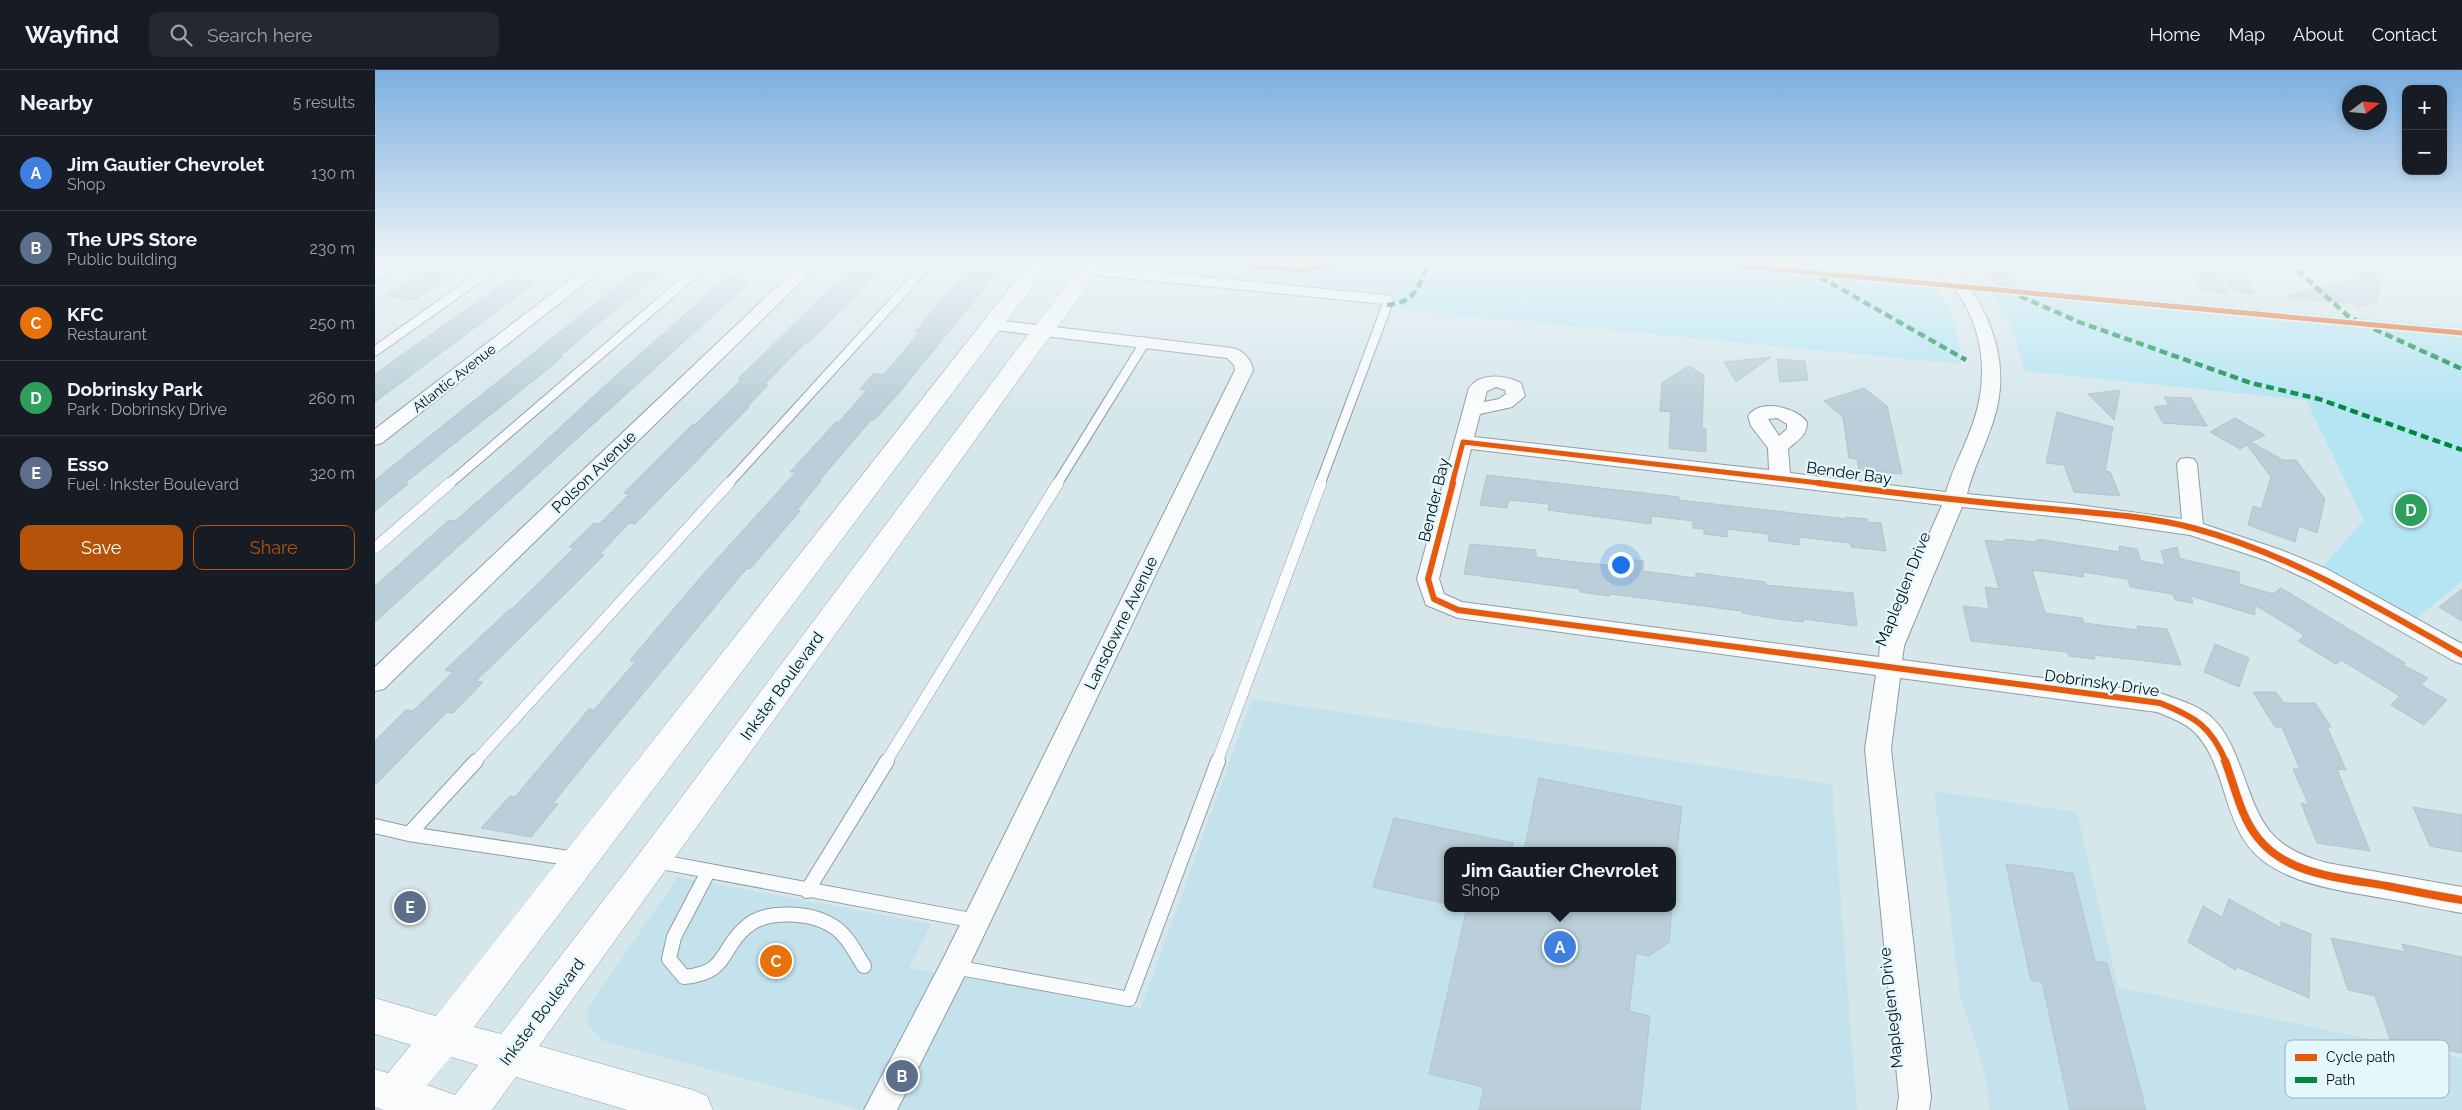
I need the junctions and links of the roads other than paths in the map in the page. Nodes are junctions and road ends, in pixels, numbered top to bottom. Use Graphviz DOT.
graph roads {
  1 [pos="432,311"];
  2 [pos="541,311"];
  3 [pos="651,311"];
  4 [pos="762,311"];
  5 [pos="886,311"];
  6 [pos="1004,311"];
  7 [pos="1059,311"];
  8 [pos="1385,311"];
  9 [pos="1976,311"];
  10 [pos="993,325"];
  11 [pos="1043,331"];
  12 [pos="1145,342"];
  13 [pos="375,351"];
  14 [pos="1472,410"];
  15 [pos="375,439"];
  16 [pos="1463,442"];
  17 [pos="1778,447"];
  18 [pos="2187,464"];
  19 [pos="1780,478"];
  20 [pos="1955,499"];
  21 [pos="2193,528"];
  22 [pos="375,548"];
  23 [pos="2462,654"];
  24 [pos="1888,668"];
  25 [pos="375,682"];
  26 [pos="375,826"];
  27 [pos="409,834"];
  28 [pos="581,859"];
  29 [pos="655,861"];
  30 [pos="708,872"];
  31 [pos="807,891"];
  32 [pos="2462,900"];
  33 [pos="976,921"];
  34 [pos="864,966"];
  35 [pos="954,967"];
  36 [pos="375,1016"];
  37 [pos="444,1036"];
  38 [pos="510,1056"];
  39 [pos="385,1091"];
  40 [pos="1916,1106"];
  41 [pos="443,1110"];
  42 [pos="468,1110"];
  43 [pos="693,1110"];
  44 [pos="880,1110"];
  1 -- 13 [label="lane"];
  2 -- 15 [label="street, Atlantic Avenue"];
  3 -- 22 [label="lane"];
  4 -- 25 [label="street, Polson Avenue"];
  5 -- 27 [label="lane"];
  6 -- 10 [label="main road"];
  7 -- 11 [label="main road, Inkster Boulevard"];
  8 -- 35 [label="lane"];
  9 -- 20 [label="street, Mapleglen Drive"];
  10 -- 11 [label="street, Lansdowne Avenue"];
  10 -- 28 [label="main road"];
  11 -- 12 [label="street, Lansdowne Avenue"];
  11 -- 29 [label="main road, Inkster Boulevard"];
  12 -- 31 [label="lane"];
  12 -- 33 [label="street, Lansdowne Avenue"];
  14 -- 16 [label="street, Bender Bay"];
  16 -- 19 [label="street, Bender Bay"];
  16 -- 24 [label="street, Bender Bay"];
  17 -- 19 [label="street"];
  18 -- 21 [label="street"];
  19 -- 20 [label="street, Bender Bay"];
  20 -- 21 [label="street"];
  20 -- 24 [label="street, Mapleglen Drive"];
  21 -- 23 [label="street"];
  24 -- 32 [label="street, Dobrinsky Drive"];
  24 -- 40 [label="street, Mapleglen Drive"];
  26 -- 27 [label="lane"];
  27 -- 28 [label="lane"];
  28 -- 37 [label="main road"];
  29 -- 30 [label="lane"];
  29 -- 38 [label="main road, Inkster Boulevard"];
  30 -- 31 [label="lane"];
  30 -- 34 [label="lane"];
  31 -- 33 [label="lane"];
  33 -- 35 [label="street, Lansdowne Avenue"];
  35 -- 44 [label="street, Lansdowne Avenue"];
  36 -- 37 [label="main road"];
  37 -- 38 [label="main road"];
  37 -- 39 [label="main road"];
  38 -- 42 [label="main road, Inkster Boulevard"];
  38 -- 43 [label="main road"];
  39 -- 41 [label="main road"];
}
